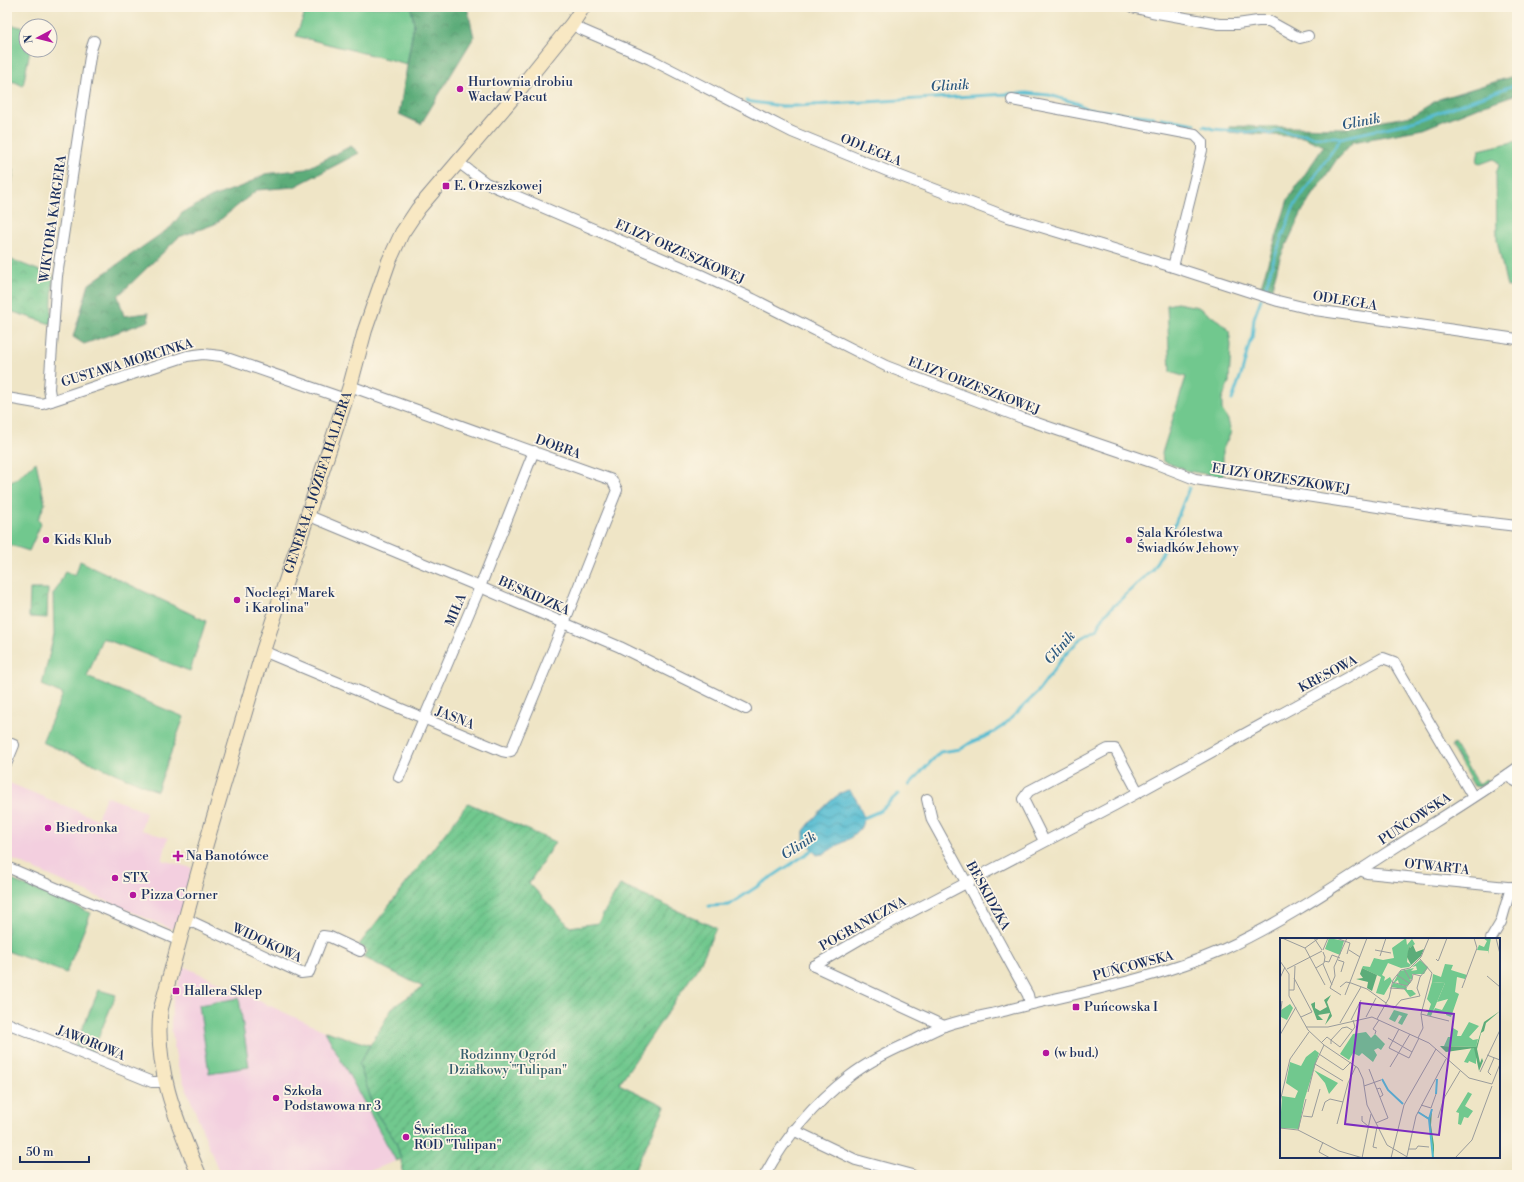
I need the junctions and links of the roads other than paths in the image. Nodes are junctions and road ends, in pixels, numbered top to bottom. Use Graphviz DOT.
graph roads {
  1 [pos="583,7"];
  2 [pos="1132,7"];
  3 [pos="572,24"];
  4 [pos="1308,36"];
  5 [pos="94,41"];
  6 [pos="1012,100"];
  7 [pos="458,162"];
  8 [pos="1174,266"];
  9 [pos="1517,339"];
  10 [pos="348,392"];
  11 [pos="7,398"];
  12 [pos="51,400"];
  13 [pos="534,452"];
  14 [pos="307,515"];
  15 [pos="1517,526"];
  16 [pos="480,587"];
  17 [pos="564,624"];
  18 [pos="263,651"];
  19 [pos="746,709"];
  20 [pos="424,719"];
  21 [pos="10,744"];
  22 [pos="7,762"];
  23 [pos="1513,771"];
  24 [pos="399,777"];
  25 [pos="1517,782"];
  26 [pos="1138,792"];
  27 [pos="1472,797"];
  28 [pos="927,799"];
  29 [pos="1044,841"];
  30 [pos="7,867"];
  31 [pos="1360,870"];
  32 [pos="966,883"];
  33 [pos="1514,888"];
  34 [pos="186,919"];
  35 [pos="1492,938"];
  36 [pos="180,941"];
  37 [pos="360,950"];
  38 [pos="1030,1004"];
  39 [pos="7,1023"];
  40 [pos="944,1026"];
  41 [pos="166,1082"];
  42 [pos="793,1130"];
  43 [pos="199,1175"];
  44 [pos="765,1175"];
  45 [pos="912,1175"];
  1 -- 3 [label="street, GENERAŁA JÓZEFA HALLERA"];
  2 -- 4 [label="street"];
  3 -- 7 [label="street, GENERAŁA JÓZEFA HALLERA"];
  3 -- 8 [label="street, ODLEGŁA"];
  5 -- 12 [label="street, WIKTORA KARGERA"];
  6 -- 8 [label="street"];
  7 -- 10 [label="street, GENERAŁA JÓZEFA HALLERA"];
  7 -- 15 [label="street, ELIZY ORZESZKOWEJ"];
  8 -- 9 [label="street, ODLEGŁA"];
  10 -- 12 [label="street, GUSTAWA MORCINKA"];
  10 -- 13 [label="street, DOBRA"];
  10 -- 14 [label="street, GENERAŁA JÓZEFA HALLERA"];
  11 -- 12 [label="street, GUSTAWA MORCINKA"];
  13 -- 16 [label="street, MIŁA"];
  13 -- 17 [label="street, DOBRA"];
  14 -- 16 [label="street, BESKIDZKA"];
  14 -- 18 [label="street, GENERAŁA JÓZEFA HALLERA"];
  16 -- 17 [label="street, BESKIDZKA"];
  16 -- 20 [label="street, MIŁA"];
  17 -- 19 [label="street, BESKIDZKA"];
  17 -- 20 [label="street, JASNA"];
  18 -- 20 [label="street, JASNA"];
  18 -- 34 [label="street, GENERAŁA JÓZEFA HALLERA"];
  20 -- 24 [label="street, MIŁA"];
  21 -- 22 [label="street"];
  23 -- 25 [label="street"];
  23 -- 27 [label="street, PUŃCOWSKA"];
  26 -- 27 [label="street, KRESOWA"];
  26 -- 29 [label="street, KRESOWA"];
  26 -- 29 [label="street"];
  27 -- 31 [label="street, PUŃCOWSKA"];
  28 -- 32 [label="street, BESKIDZKA"];
  29 -- 32 [label="street, KRESOWA"];
  30 -- 36 [label="street"];
  31 -- 33 [label="street, OTWARTA"];
  31 -- 38 [label="street, PUŃCOWSKA"];
  32 -- 38 [label="street, BESKIDZKA"];
  32 -- 40 [label="street, POGRANICZNA"];
  33 -- 35 [label="street, OTWARTA"];
  34 -- 36 [label="street, GENERAŁA JÓZEFA HALLERA"];
  34 -- 37 [label="street, WIDOKOWA"];
  36 -- 41 [label="street, GENERAŁA JÓZEFA HALLERA"];
  38 -- 40 [label="street, PUŃCOWSKA"];
  39 -- 41 [label="street, JAWOROWA"];
  40 -- 42 [label="street, PUŃCOWSKA"];
  41 -- 43 [label="street, GENERAŁA JÓZEFA HALLERA"];
  42 -- 44 [label="street, PUŃCOWSKA"];
  42 -- 45 [label="street"];
}
